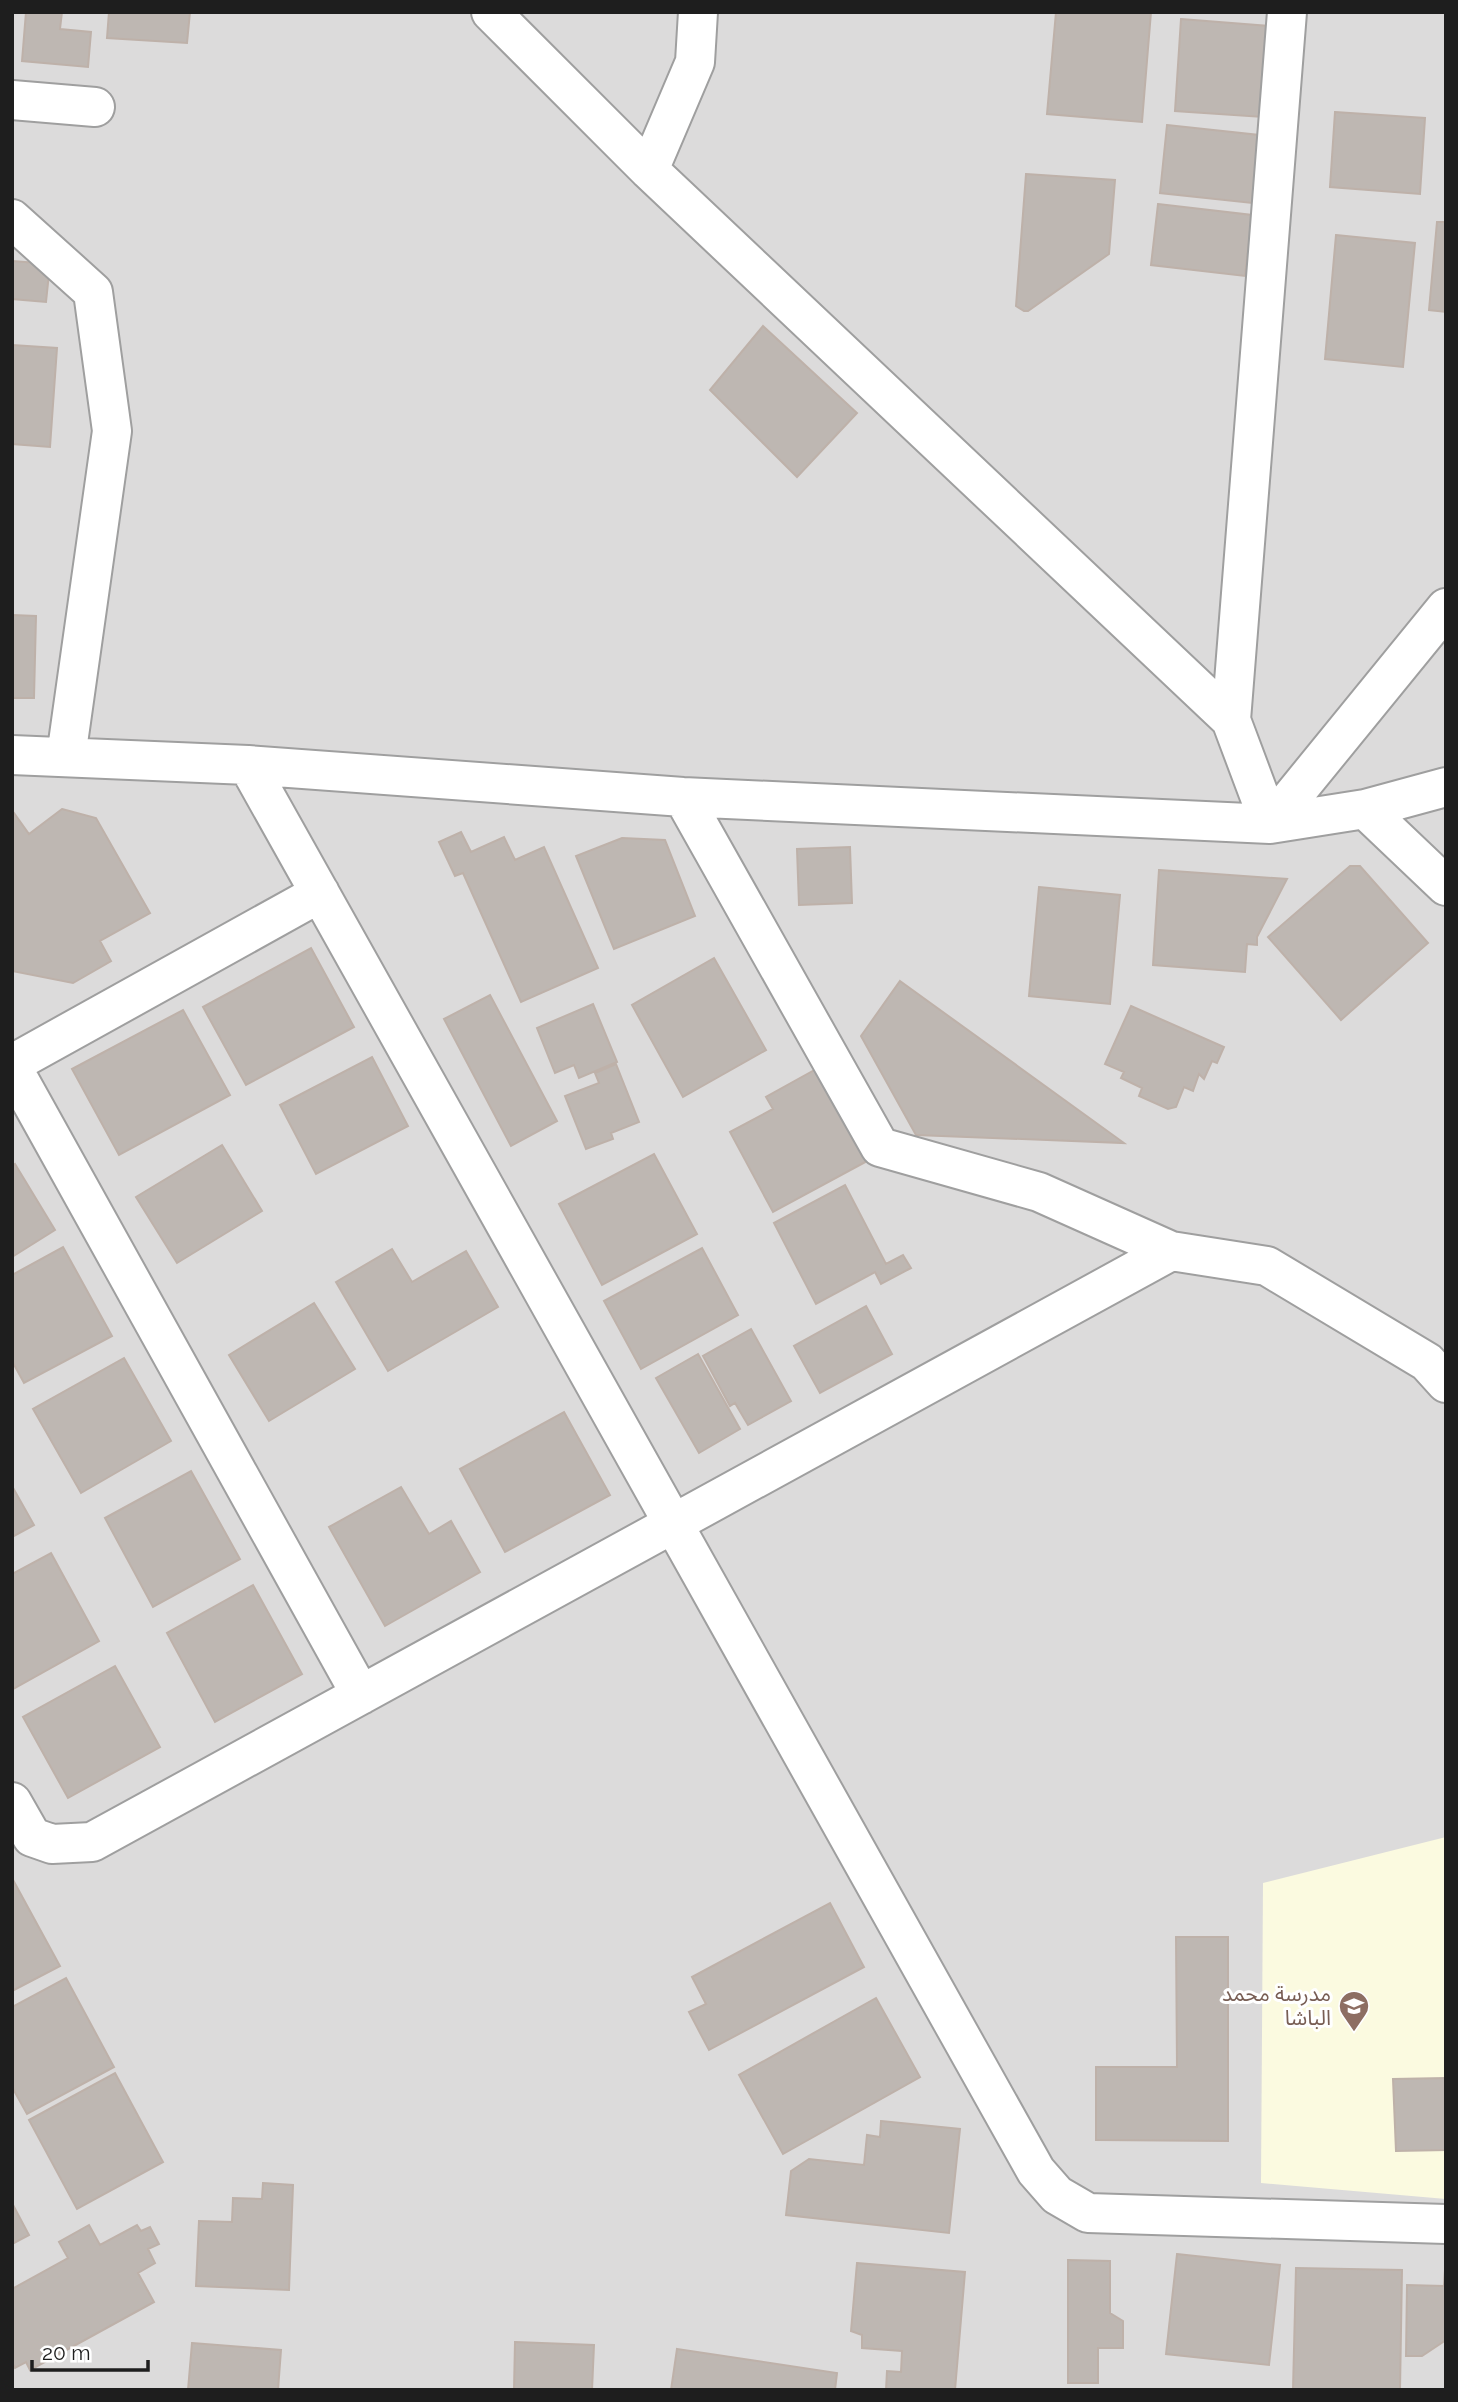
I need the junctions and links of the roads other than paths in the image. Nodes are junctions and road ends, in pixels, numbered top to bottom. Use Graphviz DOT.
graph roads {
  1 [pos="491,12"];
  2 [pos="698,12"];
  3 [pos="1287,12"];
  4 [pos="12,100"];
  5 [pos="94,107"];
  6 [pos="649,170"];
  7 [pos="12,219"];
  8 [pos="1446,608"];
  9 [pos="1231,720"];
  10 [pos="12,755"];
  11 [pos="66,757"];
  12 [pos="248,765"];
  13 [pos="1446,787"];
  14 [pos="683,797"];
  15 [pos="1365,809"];
  16 [pos="1270,824"];
  17 [pos="1446,886"];
  18 [pos="320,894"];
  19 [pos="12,1066"];
  20 [pos="1171,1251"];
  21 [pos="1446,1383"];
  22 [pos="673,1524"];
  23 [pos="361,1695"];
  24 [pos="12,1802"];
  25 [pos="1446,2224"];
  1 -- 6 [label="street"];
  2 -- 6 [label="street"];
  3 -- 9 [label="street"];
  4 -- 5 [label="street"];
  6 -- 9 [label="street"];
  7 -- 11 [label="street"];
  8 -- 16 [label="street"];
  9 -- 16 [label="street"];
  10 -- 11 [label="street"];
  11 -- 12 [label="street"];
  12 -- 14 [label="street"];
  12 -- 18 [label="street"];
  13 -- 15 [label="street"];
  14 -- 16 [label="street"];
  14 -- 20 [label="street"];
  15 -- 16 [label="street"];
  15 -- 17 [label="street"];
  18 -- 19 [label="street"];
  18 -- 22 [label="street"];
  19 -- 23 [label="street"];
  20 -- 21 [label="street"];
  20 -- 22 [label="street"];
  22 -- 23 [label="street"];
  22 -- 25 [label="street"];
  23 -- 24 [label="street"];
}
